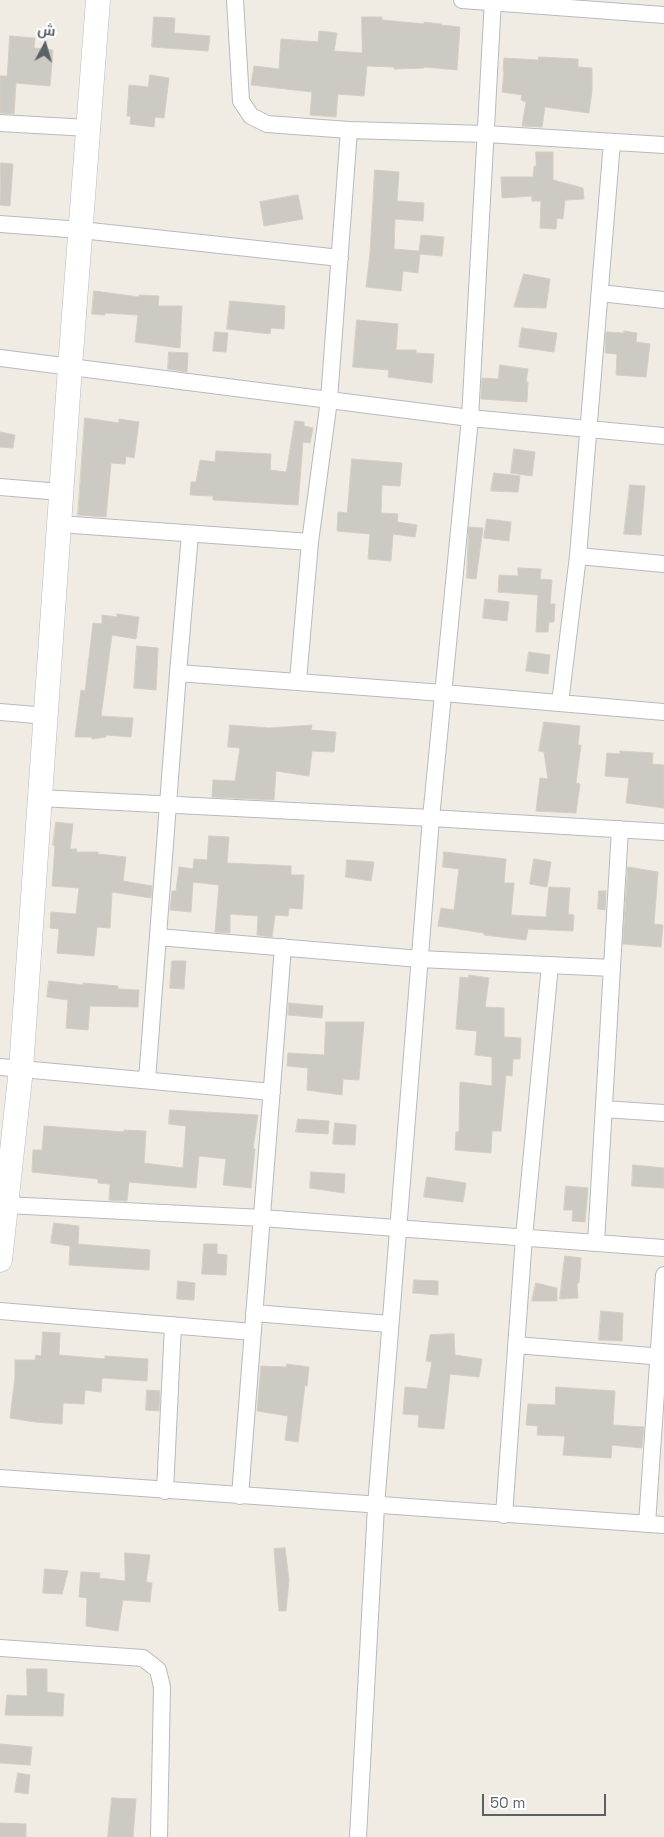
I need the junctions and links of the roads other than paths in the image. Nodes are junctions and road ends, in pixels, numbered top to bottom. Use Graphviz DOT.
graph roads {
  1 [pos="98,0"];
  2 [pos="234,0"];
  3 [pos="462,0"];
  4 [pos="493,1"];
  5 [pos="664,15"];
  6 [pos="0,123"];
  7 [pos="88,128"];
  8 [pos="349,130"];
  9 [pos="486,134"];
  10 [pos="612,142"];
  11 [pos="664,145"];
  12 [pos="0,224"];
  13 [pos="81,230"];
  14 [pos="340,258"];
  15 [pos="600,293"];
  16 [pos="664,300"];
  17 [pos="0,358"];
  18 [pos="70,367"];
  19 [pos="329,400"];
  20 [pos="470,418"];
  21 [pos="589,429"];
  22 [pos="664,436"];
  23 [pos="0,486"];
  24 [pos="61,492"];
  25 [pos="59,524"];
  26 [pos="190,534"];
  27 [pos="310,542"];
  28 [pos="578,556"];
  29 [pos="664,564"];
  30 [pos="178,673"];
  31 [pos="298,681"];
  32 [pos="443,693"];
  33 [pos="560,703"];
  34 [pos="0,712"];
  35 [pos="664,712"];
  36 [pos="47,716"];
  37 [pos="40,798"];
  38 [pos="168,804"];
  39 [pos="431,818"];
  40 [pos="620,829"];
  41 [pos="664,832"];
  42 [pos="158,937"];
  43 [pos="283,947"];
  44 [pos="420,959"];
  45 [pos="550,965"];
  46 [pos="612,968"];
  47 [pos="11,1068"];
  48 [pos="147,1080"];
  49 [pos="272,1092"];
  50 [pos="604,1109"];
  51 [pos="664,1113"];
  52 [pos="6,1204"];
  53 [pos="262,1218"];
  54 [pos="398,1228"];
  55 [pos="524,1238"];
  56 [pos="596,1243"];
  57 [pos="664,1248"];
  58 [pos="0,1260"];
  59 [pos="664,1275"];
  60 [pos="0,1311"];
  61 [pos="254,1313"];
  62 [pos="390,1324"];
  63 [pos="173,1325"];
  64 [pos="253,1332"];
  65 [pos="516,1345"];
  66 [pos="661,1357"];
  67 [pos="0,1478"];
  68 [pos="165,1491"];
  69 [pos="240,1496"];
  70 [pos="376,1506"];
  71 [pos="504,1515"];
  72 [pos="647,1524"];
  73 [pos="664,1525"];
  74 [pos="0,1648"];
  75 [pos="159,1837"];
  76 [pos="358,1837"];
  1 -- 7 [label="street"];
  2 -- 8 [label="street"];
  3 -- 4 [label="street"];
  4 -- 5 [label="street"];
  4 -- 9 [label="street"];
  6 -- 7 [label="street"];
  7 -- 13 [label="street"];
  8 -- 9 [label="street"];
  8 -- 14 [label="street"];
  9 -- 10 [label="street"];
  9 -- 20 [label="street"];
  10 -- 11 [label="street"];
  10 -- 15 [label="street"];
  12 -- 13 [label="street"];
  13 -- 14 [label="street"];
  13 -- 18 [label="street"];
  14 -- 19 [label="street"];
  15 -- 16 [label="street"];
  15 -- 21 [label="street"];
  17 -- 18 [label="street"];
  18 -- 19 [label="street"];
  18 -- 24 [label="street"];
  19 -- 20 [label="street"];
  19 -- 27 [label="street"];
  20 -- 21 [label="street"];
  20 -- 32 [label="street"];
  21 -- 22 [label="street"];
  21 -- 28 [label="street"];
  23 -- 24 [label="street"];
  24 -- 25 [label="street"];
  25 -- 26 [label="street"];
  25 -- 36 [label="street"];
  26 -- 27 [label="street"];
  26 -- 30 [label="street"];
  27 -- 31 [label="street"];
  28 -- 29 [label="street"];
  28 -- 33 [label="street"];
  30 -- 31 [label="street"];
  30 -- 38 [label="street"];
  31 -- 32 [label="street"];
  32 -- 33 [label="street"];
  32 -- 39 [label="street"];
  33 -- 35 [label="street"];
  34 -- 36 [label="street"];
  36 -- 37 [label="street"];
  37 -- 38 [label="street"];
  37 -- 47 [label="street"];
  38 -- 39 [label="street"];
  38 -- 42 [label="street"];
  39 -- 40 [label="street"];
  39 -- 44 [label="street"];
  40 -- 41 [label="street"];
  40 -- 46 [label="street"];
  42 -- 43 [label="street"];
  42 -- 48 [label="street"];
  43 -- 44 [label="street"];
  43 -- 49 [label="street"];
  44 -- 45 [label="street"];
  44 -- 54 [label="street"];
  45 -- 46 [label="street"];
  45 -- 55 [label="street"];
  46 -- 50 [label="street"];
  47 -- 48 [label="street"];
  47 -- 52 [label="street"];
  48 -- 49 [label="street"];
  49 -- 53 [label="street"];
  50 -- 51 [label="street"];
  50 -- 56 [label="street"];
  52 -- 53 [label="street"];
  52 -- 58 [label="street"];
  53 -- 54 [label="street"];
  53 -- 61 [label="street"];
  54 -- 55 [label="street"];
  54 -- 62 [label="street"];
  55 -- 56 [label="street"];
  55 -- 65 [label="street"];
  56 -- 57 [label="street"];
  59 -- 66 [label="street"];
  60 -- 63 [label="street"];
  61 -- 62 [label="street"];
  61 -- 64 [label="street"];
  62 -- 70 [label="street"];
  63 -- 64 [label="street"];
  63 -- 68 [label="street"];
  64 -- 69 [label="street"];
  65 -- 66 [label="street"];
  65 -- 71 [label="street"];
  66 -- 72 [label="street"];
  67 -- 68 [label="street"];
  68 -- 69 [label="street"];
  69 -- 70 [label="street"];
  70 -- 71 [label="street"];
  70 -- 76 [label="street"];
  71 -- 72 [label="street"];
  72 -- 73 [label="street"];
  74 -- 75 [label="street"];
}
